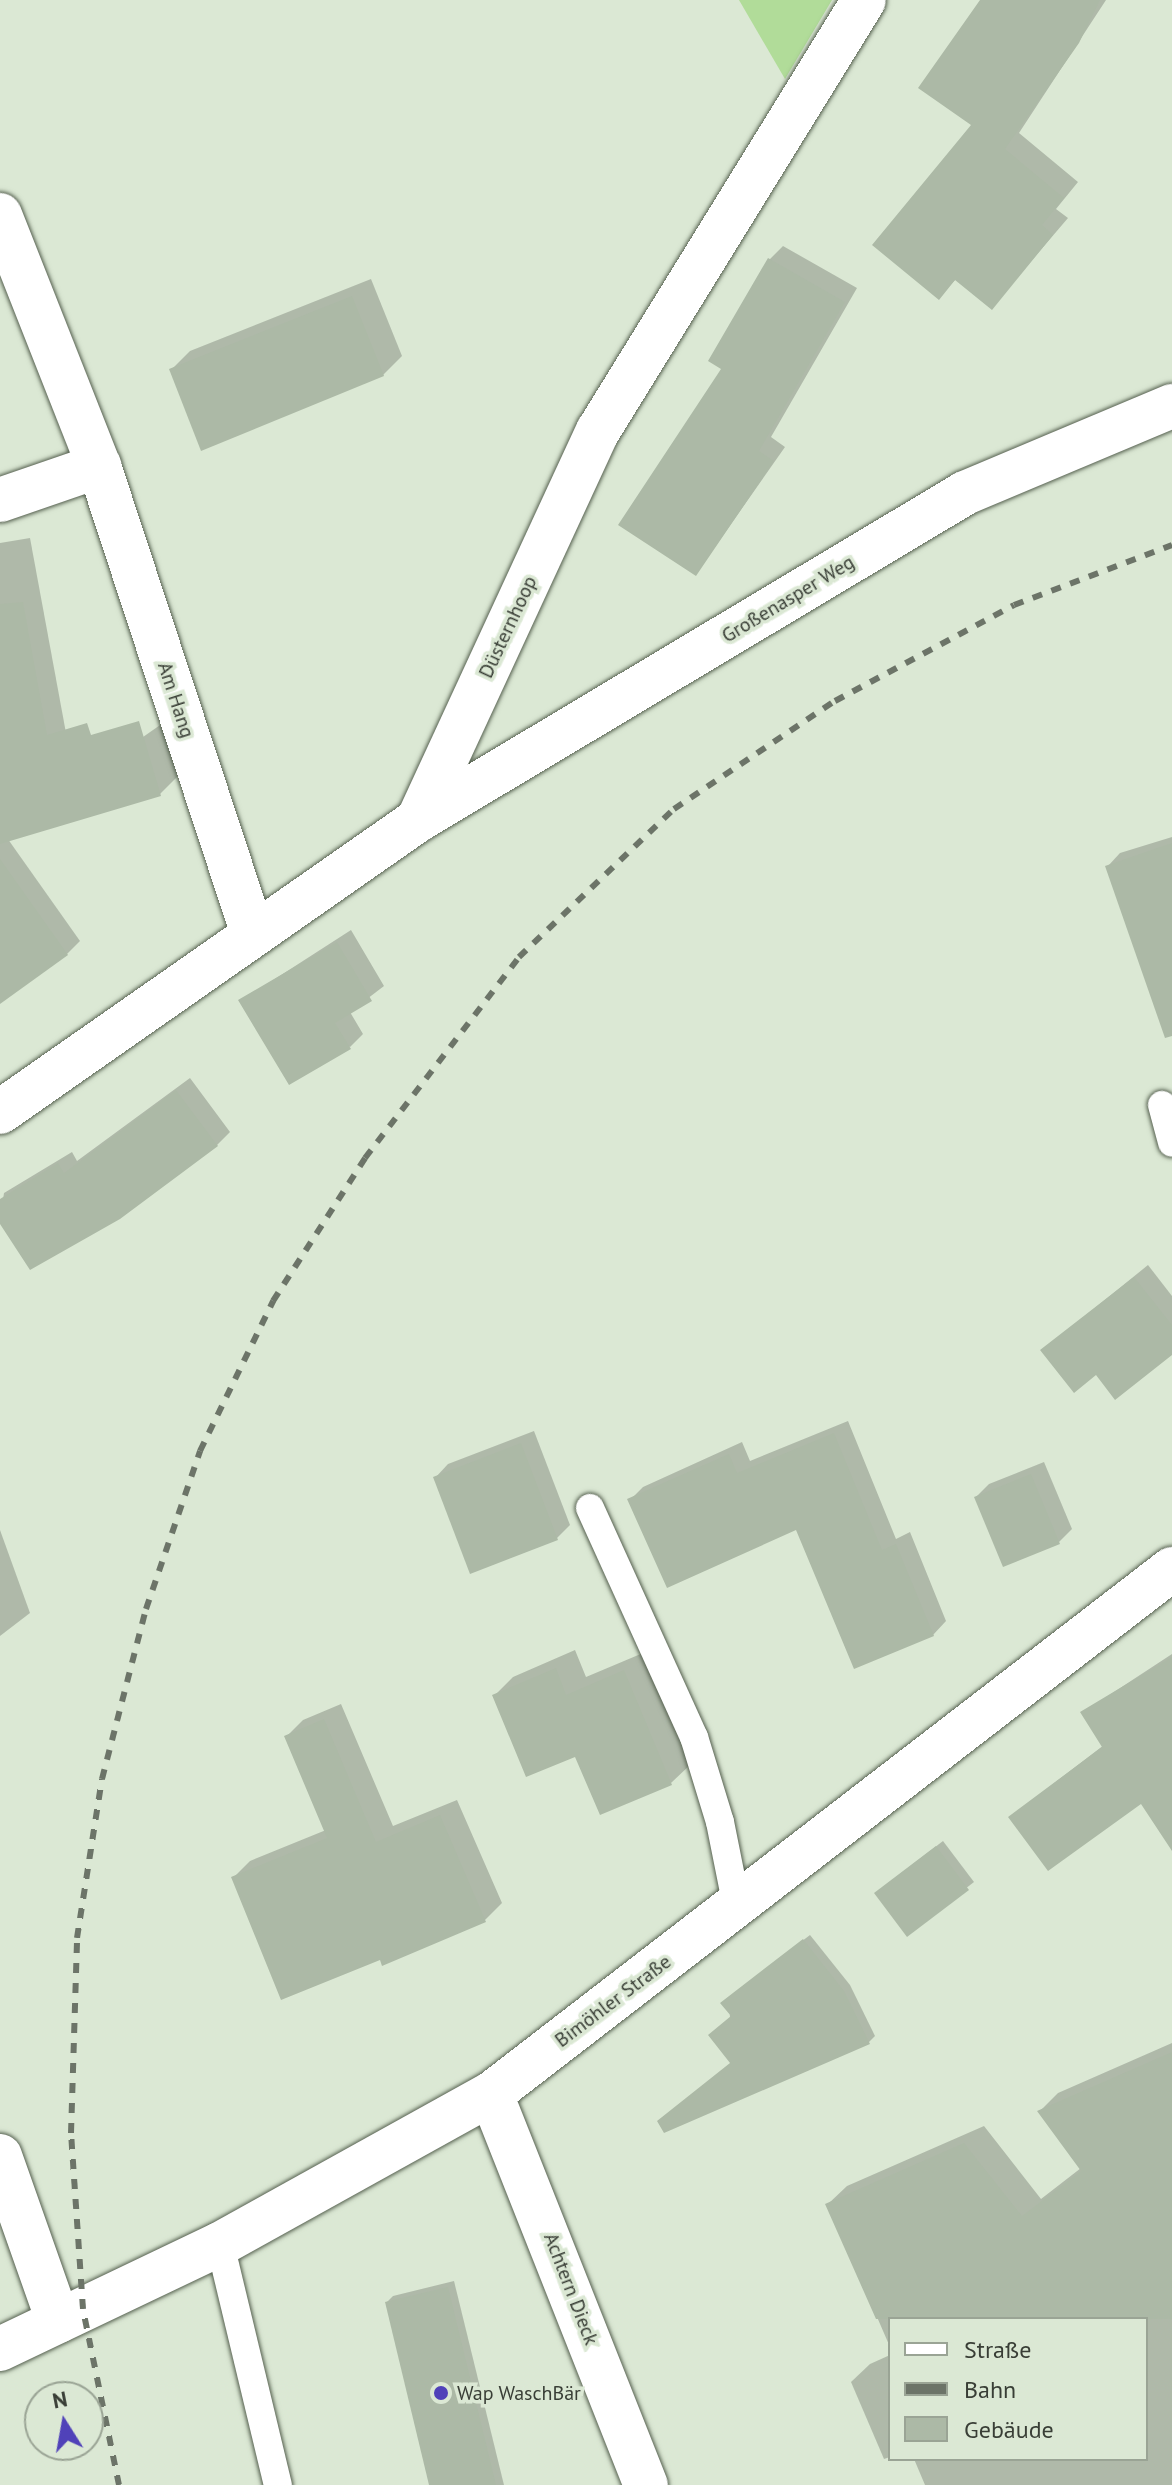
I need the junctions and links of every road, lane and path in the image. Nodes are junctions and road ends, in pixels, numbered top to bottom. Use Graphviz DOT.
graph roads {
  1 [pos="864,0"];
  2 [pos="0,215"];
  3 [pos="1172,406"];
  4 [pos="99,466"];
  5 [pos="0,500"];
  6 [pos="418,820"];
  7 [pos="253,934"];
  8 [pos="1162,1105"];
  9 [pos="0,1112"];
  10 [pos="1172,1143"];
  11 [pos="590,1508"];
  12 [pos="1172,1569"];
  13 [pos="737,1907"];
  14 [pos="491,2094"];
  15 [pos="0,2156"];
  16 [pos="220,2244"];
  17 [pos="58,2321"];
  18 [pos="0,2349"];
  19 [pos="278,2485"];
  20 [pos="646,2485"];
  1 -- 6 [label="street, Düsternhoop"];
  2 -- 4 [label="street, Am Hang"];
  3 -- 6 [label="street, Großenasper Weg"];
  4 -- 5 [label="street"];
  4 -- 7 [label="street, Am Hang"];
  6 -- 7 [label="street"];
  7 -- 9 [label="street"];
  8 -- 10 [label="lane"];
  11 -- 13 [label="lane"];
  12 -- 13 [label="street, Bimöhler Straße"];
  13 -- 14 [label="street, Bimöhler Straße"];
  14 -- 16 [label="street, Bimöhler Straße"];
  14 -- 20 [label="street, Achtern Dieck"];
  15 -- 17 [label="street"];
  16 -- 17 [label="street, Bimöhler Straße"];
  16 -- 19 [label="lane"];
  17 -- 18 [label="street, Bimöhler Straße"];
}
